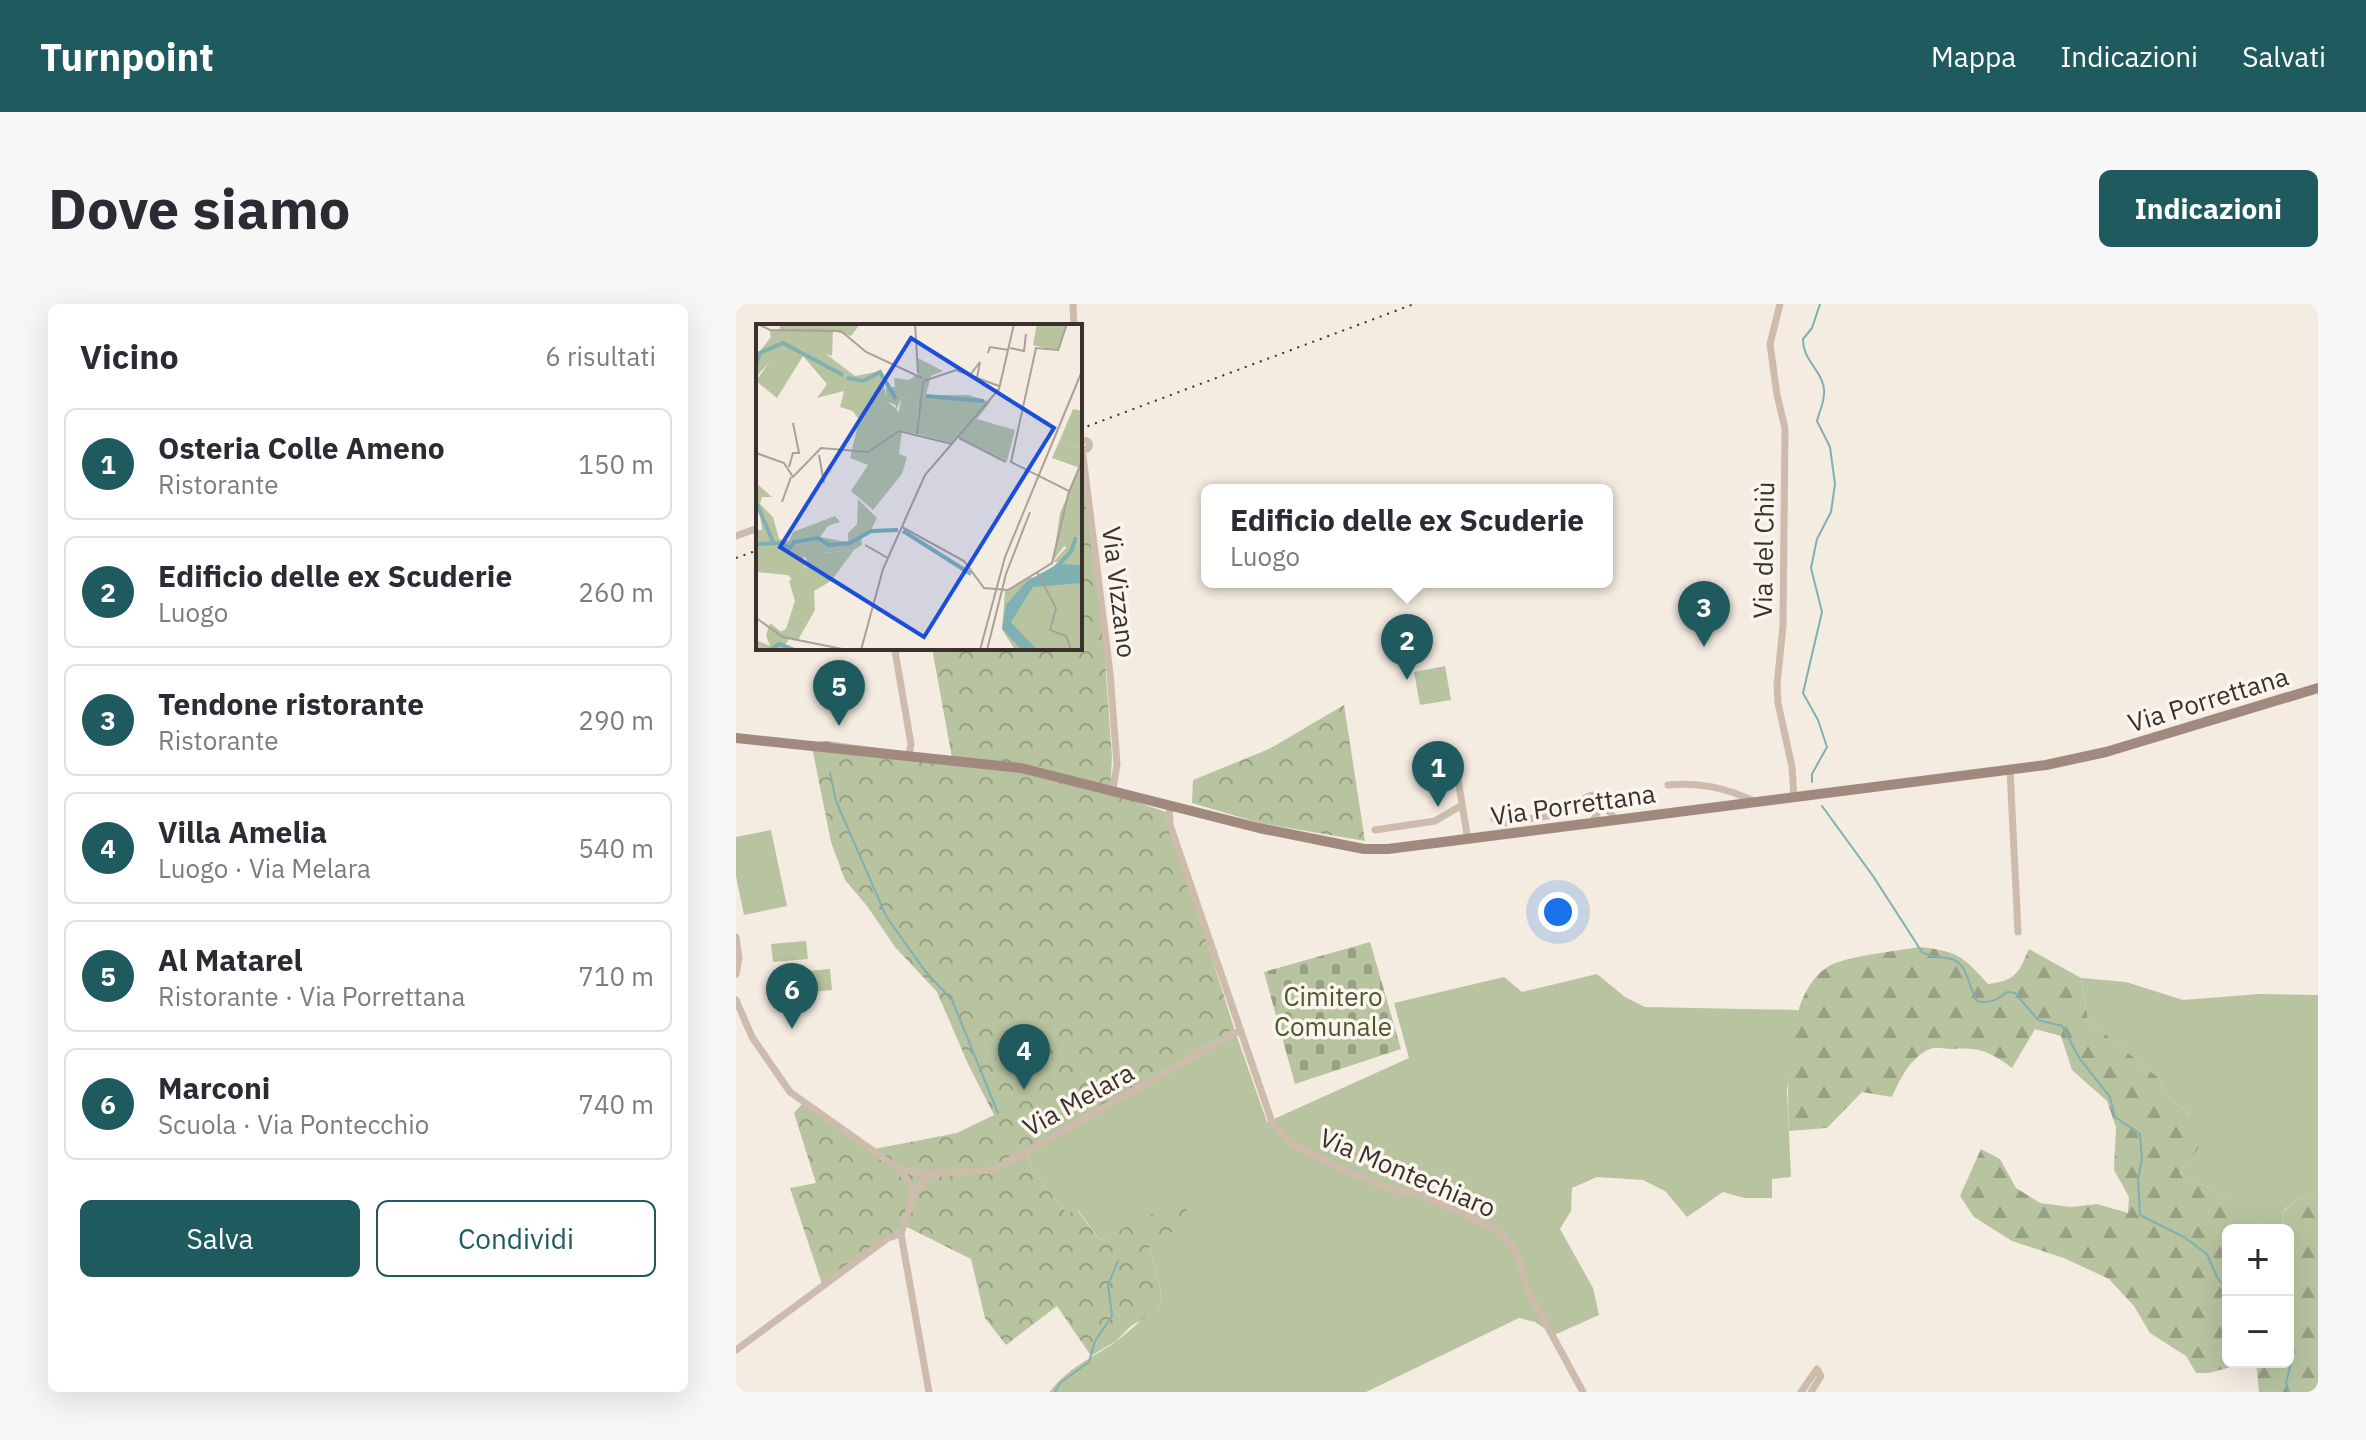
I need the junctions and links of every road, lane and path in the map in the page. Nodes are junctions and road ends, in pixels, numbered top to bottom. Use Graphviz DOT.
graph roads {
  1 [pos="1073,304"];
  2 [pos="1780,304"];
  3 [pos="1074,324"];
  4 [pos="1084,451"];
  5 [pos="756,529"];
  6 [pos="736,536"];
  7 [pos="895,651"];
  8 [pos="2318,688"];
  9 [pos="736,738"];
  10 [pos="909,755"];
  11 [pos="2010,770"];
  12 [pos="1457,773"];
  13 [pos="1668,785"];
  14 [pos="1113,789"];
  15 [pos="1794,798"];
  16 [pos="1573,802"];
  17 [pos="1758,802"];
  18 [pos="1169,805"];
  19 [pos="1462,805"];
  20 [pos="1597,818"];
  21 [pos="1494,819"];
  22 [pos="1615,819"];
  23 [pos="1375,830"];
  24 [pos="1468,840"];
  25 [pos="2018,932"];
  26 [pos="736,940"];
  27 [pos="736,974"];
  28 [pos="736,1000"];
  29 [pos="1239,1031"];
  30 [pos="899,1169"];
  31 [pos="929,1174"];
  32 [pos="915,1191"];
  33 [pos="901,1234"];
  34 [pos="736,1350"];
  35 [pos="929,1392"];
  36 [pos="1583,1392"];
  37 [pos="1801,1392"];
  38 [pos="1811,1392"];
  1 -- 3 [label="street"];
  2 -- 15 [label="street, Via del Chiù"];
  4 -- 14 [label="street, Via Vizzano"];
  5 -- 6 [label="street"];
  7 -- 10 [label="street"];
  8 -- 11 [label="main road, Via Porrettana"];
  9 -- 10 [label="main road, Via Porrettana"];
  10 -- 14 [label="main road, Via Porrettana"];
  11 -- 15 [label="main road, Via Porrettana"];
  11 -- 25 [label="street"];
  12 -- 19 [label="street"];
  13 -- 17 [label="street"];
  14 -- 18 [label="main road, Via Porrettana"];
  15 -- 17 [label="main road, Via Porrettana"];
  16 -- 20 [label="street"];
  16 -- 21 [label="street"];
  16 -- 22 [label="street"];
  17 -- 22 [label="main road, Via Porrettana"];
  18 -- 24 [label="main road, Via Porrettana"];
  18 -- 29 [label="street, Via Montechiaro"];
  19 -- 23 [label="street"];
  19 -- 24 [label="street"];
  20 -- 22 [label="main road, Via Porrettana"];
  20 -- 24 [label="main road, Via Porrettana"];
  26 -- 27 [label="street"];
  28 -- 30 [label="street"];
  29 -- 31 [label="street, Via Melara"];
  29 -- 36 [label="street, Via Montechiaro"];
  30 -- 31 [label="street, Via Melara"];
  30 -- 32 [label="street"];
  31 -- 32 [label="street"];
  32 -- 33 [label="street"];
  33 -- 34 [label="street"];
  33 -- 35 [label="street"];
  37 -- 38 [label="street"];
}
